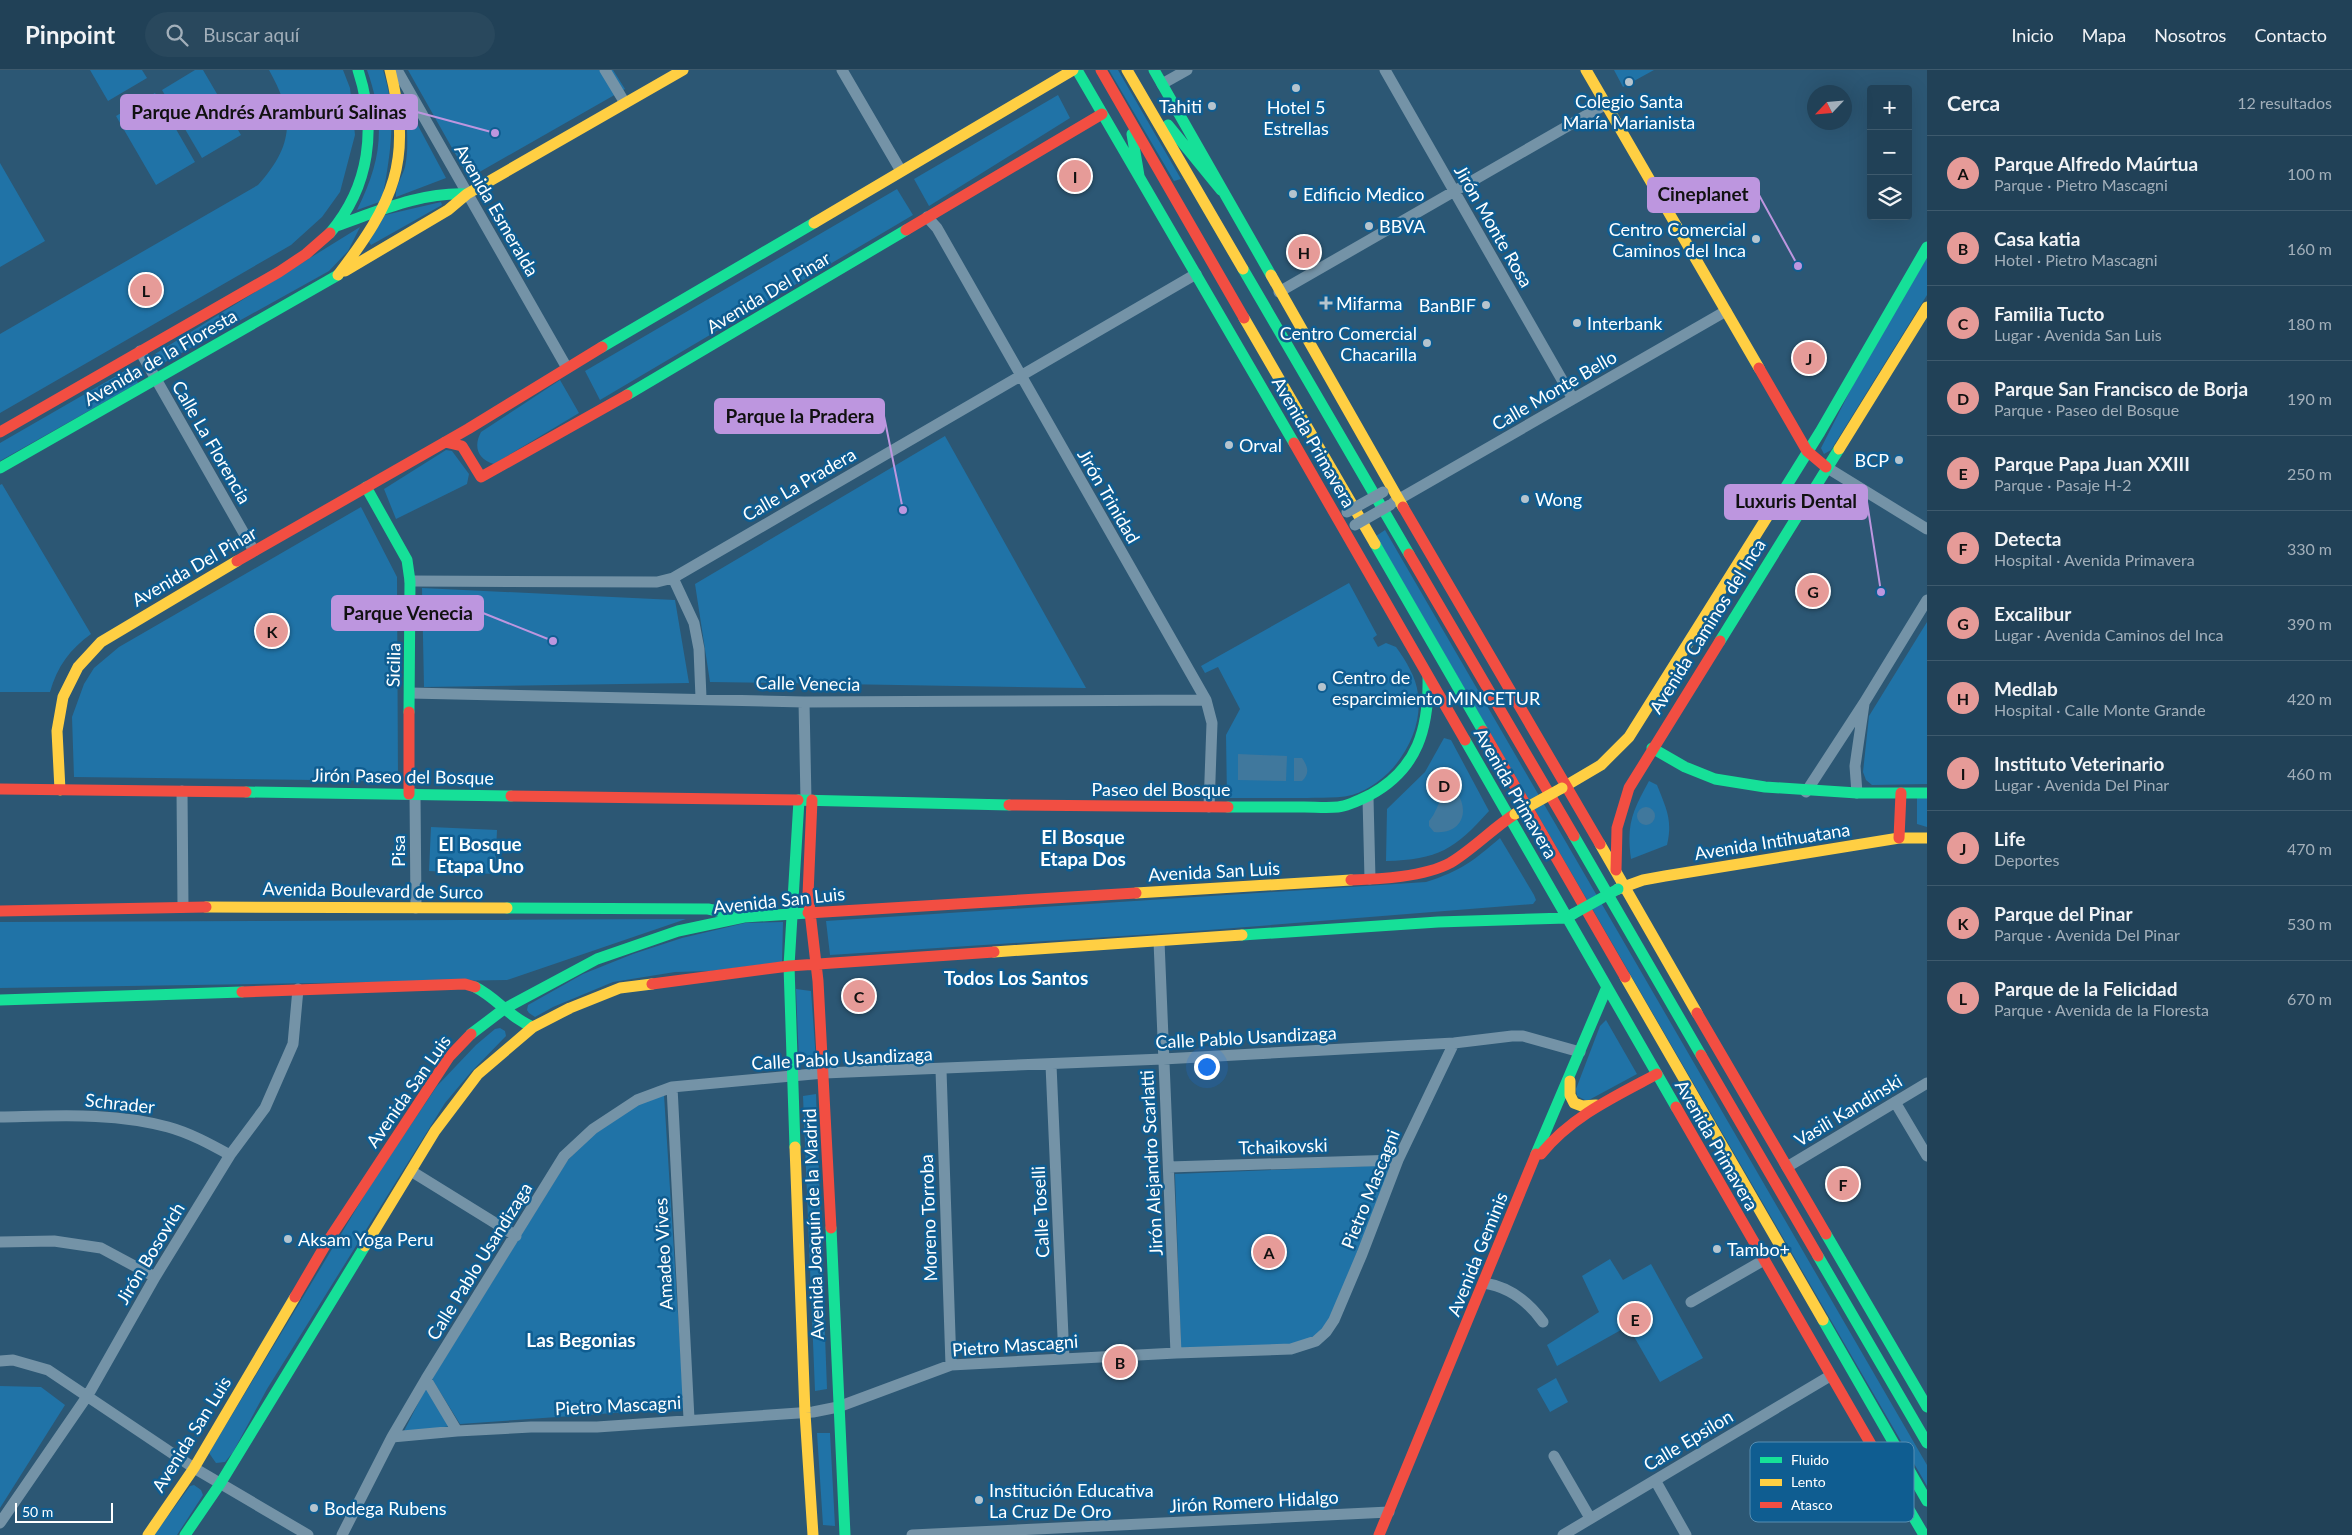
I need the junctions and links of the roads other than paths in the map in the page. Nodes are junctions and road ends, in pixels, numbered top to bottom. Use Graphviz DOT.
graph roads {
  1 [pos="358,70"];
  2 [pos="390,70"];
  3 [pos="397,70"];
  4 [pos="605,70"];
  5 [pos="682,70"];
  6 [pos="842,70"];
  7 [pos="1101,70"];
  8 [pos="1127,70"];
  9 [pos="1154,70"];
  10 [pos="1183,70"];
  11 [pos="1385,70"];
  12 [pos="1586,70"];
  13 [pos="1073,71"];
  14 [pos="1162,84"];
  15 [pos="1142,97"];
  16 [pos="624,102"];
  17 [pos="1606,104"];
  18 [pos="1102,114"];
  19 [pos="1088,122"];
  20 [pos="1130,122"];
  21 [pos="901,171"];
  22 [pos="1140,176"];
  23 [pos="1221,190"];
  24 [pos="1454,191"];
  25 [pos="467,194"];
  26 [pos="381,211"];
  27 [pos="927,217"];
  28 [pos="336,226"];
  29 [pos="1927,247"];
  30 [pos="1196,274"];
  31 [pos="337,276"];
  32 [pos="1280,292"];
  33 [pos="1927,306"];
  34 [pos="1726,311"];
  35 [pos="140,351"];
  36 [pos="567,368"];
  37 [pos="1020,376"];
  38 [pos="156,379"];
  39 [pos="1573,399"];
  40 [pos="468,429"];
  41 [pos="0,432"];
  42 [pos="444,442"];
  43 [pos="462,446"];
  44 [pos="1807,451"];
  45 [pos="1826,467"];
  46 [pos="0,468"];
  47 [pos="366,488"];
  48 [pos="1387,489"];
  49 [pos="1394,502"];
  50 [pos="1342,514"];
  51 [pos="1350,527"];
  52 [pos="1927,529"];
  53 [pos="254,551"];
  54 [pos="673,578"];
  55 [pos="410,581"];
  56 [pos="1927,600"];
  57 [pos="1428,674"];
  58 [pos="410,693"];
  59 [pos="701,698"];
  60 [pos="1206,700"];
  61 [pos="804,702"];
  62 [pos="1864,703"];
  63 [pos="1652,748"];
  64 [pos="1564,787"];
  65 [pos="0,789"];
  66 [pos="60,790"];
  67 [pos="182,791"];
  68 [pos="1806,792"];
  69 [pos="1856,793"];
  70 [pos="1901,793"];
  71 [pos="1927,793"];
  72 [pos="412,794"];
  73 [pos="1368,798"];
  74 [pos="806,800"];
  75 [pos="1209,807"];
  76 [pos="1513,816"];
  77 [pos="1899,838"];
  78 [pos="1927,838"];
  79 [pos="1616,874"];
  80 [pos="1370,879"];
  81 [pos="1621,888"];
  82 [pos="183,907"];
  83 [pos="416,908"];
  84 [pos="0,911"];
  85 [pos="810,912"];
  86 [pos="792,914"];
  87 [pos="1570,916"];
  88 [pos="744,917"];
  89 [pos="1159,941"];
  90 [pos="816,965"];
  91 [pos="789,966"];
  92 [pos="1606,987"];
  93 [pos="298,989"];
  94 [pos="0,1000"];
  95 [pos="504,1010"];
  96 [pos="533,1027"];
  97 [pos="1454,1043"];
  98 [pos="1580,1052"];
  99 [pos="1163,1059"];
  100 [pos="1051,1064"];
  101 [pos="941,1070"];
  102 [pos="1571,1072"];
  103 [pos="824,1073"];
  104 [pos="1657,1074"];
  105 [pos="792,1076"];
  106 [pos="1927,1083"];
  107 [pos="672,1087"];
  108 [pos="1895,1102"];
  109 [pos="1600,1105"];
  110 [pos="0,1117"];
  111 [pos="230,1155"];
  112 [pos="1927,1156"];
  113 [pos="1398,1160"];
  114 [pos="1169,1167"];
  115 [pos="1532,1167"];
  116 [pos="1787,1167"];
  117 [pos="411,1171"];
  118 [pos="516,1236"];
  119 [pos="0,1242"];
  120 [pos="1764,1260"];
  121 [pos="156,1277"];
  122 [pos="1484,1283"];
  123 [pos="1691,1302"];
  124 [pos="1543,1322"];
  125 [pos="1176,1353"];
  126 [pos="1064,1359"];
  127 [pos="0,1361"];
  128 [pos="950,1365"];
  129 [pos="1830,1376"];
  130 [pos="426,1379"];
  131 [pos="88,1395"];
  132 [pos="838,1407"];
  133 [pos="1927,1407"];
  134 [pos="805,1413"];
  135 [pos="689,1419"];
  136 [pos="457,1431"];
  137 [pos="392,1437"];
  138 [pos="1869,1442"];
  139 [pos="1892,1442"];
  140 [pos="1927,1443"];
  141 [pos="1554,1456"];
  142 [pos="194,1468"];
  143 [pos="1914,1479"];
  144 [pos="1655,1480"];
  145 [pos="220,1484"];
  146 [pos="1927,1502"];
  147 [pos="1389,1512"];
  148 [pos="1590,1518"];
  149 [pos="1914,1518"];
  150 [pos="0,1523"];
  151 [pos="148,1535"];
  152 [pos="185,1535"];
  153 [pos="308,1535"];
  154 [pos="342,1535"];
  155 [pos="813,1535"];
  156 [pos="845,1535"];
  157 [pos="912,1535"];
  158 [pos="1379,1535"];
  159 [pos="1564,1535"];
  160 [pos="1686,1535"];
  161 [pos="1924,1535"];
  1 -- 28 [label="main road"];
  2 -- 26 [label="main road"];
  3 -- 25 [label="street, Avenida Esmeralda"];
  4 -- 16 [label="street"];
  5 -- 16 [label="main road, Avenida de la Floresta"];
  6 -- 21 [label="street"];
  7 -- 20 [label="main road"];
  8 -- 15 [label="main road, Avenida Primavera"];
  9 -- 14 [label="main road"];
  10 -- 14 [label="street"];
  11 -- 24 [label="street, Jirón Monte Rosa"];
  12 -- 17 [label="main road"];
  13 -- 18 [label="main road, Avenida Primavera"];
  13 -- 19 [label="main road"];
  13 -- 21 [label="main road, Avenida Del Pinar"];
  14 -- 23 [label="main road"];
  15 -- 23 [label="main road"];
  15 -- 140 [label="main road, Avenida Primavera"];
  16 -- 25 [label="main road, Avenida de la Floresta"];
  17 -- 24 [label="street"];
  17 -- 34 [label="main road"];
  18 -- 19 [label="main road, Avenida Del Pinar"];
  18 -- 22 [label="main road, Avenida Primavera"];
  19 -- 27 [label="main road, Avenida Del Pinar"];
  20 -- 22 [label="main road"];
  20 -- 139 [label="main road, Avenida Primavera"];
  21 -- 36 [label="main road, Avenida Del Pinar"];
  22 -- 30 [label="main road, Avenida Primavera"];
  23 -- 32 [label="main road"];
  24 -- 32 [label="street"];
  24 -- 39 [label="street, Jirón Monte Rosa"];
  25 -- 26 [label="main road, Avenida de la Floresta"];
  25 -- 31 [label="main road, Avenida de la Floresta"];
  25 -- 36 [label="street, Avenida Esmeralda"];
  26 -- 28 [label="main road, Avenida de la Floresta"];
  26 -- 31 [label="main road, Avenida de la Floresta"];
  27 -- 37 [label="street, Jirón Trinidad"];
  27 -- 43 [label="main road, Avenida Del Pinar"];
  28 -- 35 [label="main road, Avenida de la Floresta"];
  29 -- 44 [label="main road, Avenida Caminos del Inca"];
  30 -- 37 [label="street, Calle La Pradera"];
  30 -- 50 [label="main road, Avenida Primavera"];
  31 -- 38 [label="main road, Avenida de la Floresta"];
  32 -- 48 [label="main road"];
  33 -- 45 [label="main road, Avenida Caminos del Inca"];
  34 -- 39 [label="street, Calle Monte Bello"];
  34 -- 44 [label="main road"];
  35 -- 38 [label="street, Calle La Florencia"];
  35 -- 41 [label="main road, Avenida de la Floresta"];
  36 -- 40 [label="main road, Avenida Del Pinar"];
  37 -- 54 [label="street, Calle La Pradera"];
  37 -- 60 [label="street, Jirón Trinidad"];
  38 -- 46 [label="main road, Avenida de la Floresta"];
  38 -- 53 [label="street, Calle La Florencia"];
  39 -- 49 [label="street, Calle Monte Bello"];
  40 -- 42 [label="main road, Avenida Del Pinar"];
  40 -- 43 [label="main road"];
  42 -- 43 [label="main road"];
  42 -- 47 [label="main road, Avenida Del Pinar"];
  44 -- 45 [label="main road"];
  44 -- 64 [label="main road, Avenida Caminos del Inca"];
  45 -- 52 [label="street"];
  45 -- 63 [label="main road, Avenida Caminos del Inca"];
  47 -- 53 [label="main road, Avenida Del Pinar"];
  47 -- 55 [label="main road, Sicilia"];
  48 -- 49 [label="main road"];
  48 -- 50 [label="street, bridge"];
  49 -- 51 [label="street, Calle Monte Bello, bridge"];
  49 -- 64 [label="main road"];
  50 -- 51 [label="main road, Avenida Primavera"];
  51 -- 57 [label="main road, Avenida Primavera"];
  53 -- 66 [label="main road, Avenida Del Pinar"];
  54 -- 55 [label="street, Calle La Pradera"];
  54 -- 59 [label="street"];
  55 -- 58 [label="main road, Sicilia"];
  56 -- 62 [label="street"];
  57 -- 73 [label="main road, Paseo del Bosque"];
  57 -- 76 [label="main road, Avenida Primavera"];
  58 -- 59 [label="street, Calle Venecia"];
  58 -- 72 [label="main road, Sicilia"];
  59 -- 61 [label="street, Calle Venecia"];
  60 -- 61 [label="street, Calle Venecia"];
  60 -- 75 [label="street, Jirón Trinidad"];
  61 -- 74 [label="street"];
  62 -- 68 [label="street"];
  62 -- 69 [label="street"];
  63 -- 68 [label="main road, Avenida Intihuatana"];
  63 -- 79 [label="main road, Avenida Caminos del Inca"];
  64 -- 76 [label="main road, Avenida San Luis, bridge"];
  64 -- 79 [label="main road"];
  65 -- 66 [label="main road, Jirón Paseo del Bosque"];
  66 -- 67 [label="main road, Jirón Paseo del Bosque"];
  67 -- 72 [label="main road, Jirón Paseo del Bosque"];
  67 -- 82 [label="street"];
  68 -- 69 [label="main road, Avenida Intihuatana"];
  69 -- 70 [label="main road, Avenida Intihuatana"];
  70 -- 71 [label="main road, Avenida Intihuatana"];
  70 -- 77 [label="main road"];
  72 -- 74 [label="main road, Jirón Paseo del Bosque"];
  72 -- 83 [label="street, Pisa"];
  73 -- 75 [label="main road, Paseo del Bosque"];
  73 -- 80 [label="street"];
  74 -- 75 [label="main road, Paseo del Bosque"];
  74 -- 85 [label="main road, Avenida Joaquín de la Madrid"];
  74 -- 86 [label="main road, Avenida Joaquín de la Madrid"];
  76 -- 80 [label="main road, Avenida San Luis"];
  76 -- 87 [label="main road, Avenida Primavera"];
  77 -- 78 [label="main road, Avenida Intihuatana"];
  77 -- 81 [label="main road, Avenida Intihuatana"];
  79 -- 81 [label="main road"];
  80 -- 85 [label="main road, Avenida San Luis"];
  81 -- 87 [label="main road, bridge"];
  81 -- 116 [label="main road"];
  82 -- 83 [label="main road, Avenida Boulevard de Surco"];
  82 -- 84 [label="main road, Avenida Boulevard de Surco"];
  83 -- 88 [label="main road, Avenida Boulevard de Surco"];
  85 -- 86 [label="main road, Avenida San Luis"];
  85 -- 90 [label="main road, Avenida Joaquín de la Madrid"];
  86 -- 88 [label="main road, Avenida San Luis"];
  86 -- 91 [label="main road, Avenida Joaquín de la Madrid"];
  87 -- 89 [label="main road"];
  87 -- 92 [label="main road, Avenida Primavera"];
  88 -- 95 [label="main road, Avenida San Luis"];
  89 -- 90 [label="main road"];
  89 -- 99 [label="street, Jirón Alejandro Scarlatti"];
  90 -- 91 [label="main road"];
  90 -- 103 [label="main road, Avenida Joaquín de la Madrid"];
  91 -- 96 [label="main road"];
  91 -- 105 [label="main road, Avenida Joaquín de la Madrid"];
  92 -- 98 [label="main road, Avenida Geminis"];
  92 -- 104 [label="main road, Avenida Primavera"];
  93 -- 94 [label="main road"];
  93 -- 95 [label="main road"];
  93 -- 111 [label="street, Jirón Bosovich"];
  95 -- 96 [label="main road"];
  95 -- 142 [label="main road, Avenida San Luis"];
  96 -- 117 [label="main road"];
  97 -- 98 [label="street, Calle Pablo Usandizaga"];
  97 -- 99 [label="street, Calle Pablo Usandizaga"];
  97 -- 113 [label="street, Pietro Mascagni"];
  98 -- 102 [label="main road, Avenida Geminis"];
  99 -- 100 [label="street, Calle Pablo Usandizaga"];
  99 -- 114 [label="street, Jirón Alejandro Scarlatti"];
  100 -- 101 [label="street, Calle Pablo Usandizaga"];
  100 -- 126 [label="street, Calle Toselli"];
  101 -- 103 [label="street, Calle Pablo Usandizaga"];
  101 -- 128 [label="street, Moreno Torroba"];
  102 -- 109 [label="main road"];
  102 -- 115 [label="main road, Avenida Geminis"];
  103 -- 105 [label="street, Calle Pablo Usandizaga"];
  103 -- 132 [label="main road, Avenida Joaquín de la Madrid"];
  104 -- 109 [label="main road"];
  104 -- 120 [label="main road, Avenida Primavera"];
  105 -- 107 [label="street, Calle Pablo Usandizaga"];
  105 -- 134 [label="main road, Avenida Joaquín de la Madrid"];
  106 -- 108 [label="street, Vasili Kandinski"];
  107 -- 118 [label="street, Calle Pablo Usandizaga"];
  107 -- 135 [label="street, Amadeo Vives"];
  108 -- 112 [label="street"];
  108 -- 116 [label="street, Vasili Kandinski"];
  109 -- 115 [label="main road"];
  110 -- 111 [label="street, Schrader"];
  111 -- 121 [label="street, Jirón Bosovich"];
  113 -- 114 [label="street, Tchaikovski"];
  113 -- 125 [label="street, Pietro Mascagni"];
  114 -- 125 [label="street, Jirón Alejandro Scarlatti"];
  115 -- 122 [label="main road, Avenida Geminis"];
  116 -- 133 [label="main road"];
  117 -- 118 [label="street"];
  117 -- 145 [label="main road"];
  118 -- 130 [label="street, Calle Pablo Usandizaga"];
  119 -- 121 [label="street"];
  120 -- 123 [label="street"];
  120 -- 129 [label="main road, Avenida Primavera"];
  121 -- 131 [label="street, Jirón Bosovich"];
  122 -- 124 [label="street"];
  122 -- 147 [label="main road, Avenida Geminis"];
  125 -- 126 [label="street, Pietro Mascagni"];
  126 -- 128 [label="street, Pietro Mascagni"];
  127 -- 131 [label="street"];
  128 -- 132 [label="street, Pietro Mascagni"];
  129 -- 138 [label="main road, Avenida Primavera"];
  129 -- 144 [label="street, Calle Epsilon"];
  130 -- 136 [label="street"];
  130 -- 137 [label="street, Calle Pablo Usandizaga"];
  131 -- 142 [label="street"];
  131 -- 150 [label="street, Jirón Bosovich"];
  132 -- 134 [label="street, Pietro Mascagni"];
  132 -- 156 [label="main road, Avenida Joaquín de la Madrid"];
  134 -- 135 [label="street, Pietro Mascagni"];
  134 -- 155 [label="main road, Avenida Joaquín de la Madrid"];
  135 -- 136 [label="street, Pietro Mascagni"];
  136 -- 137 [label="street, Pietro Mascagni"];
  137 -- 154 [label="street, Calle Pablo Usandizaga"];
  141 -- 148 [label="street"];
  142 -- 145 [label="street"];
  142 -- 151 [label="main road, Avenida San Luis"];
  143 -- 146 [label="main road, Avenida Primavera"];
  144 -- 148 [label="street, Calle Epsilon"];
  144 -- 160 [label="street"];
  145 -- 152 [label="main road"];
  145 -- 153 [label="street"];
  147 -- 157 [label="street, Jirón Romero Hidalgo"];
  147 -- 158 [label="main road, Avenida Geminis"];
  148 -- 159 [label="street, Calle Epsilon"];
  149 -- 161 [label="main road, Avenida Primavera"];
}
